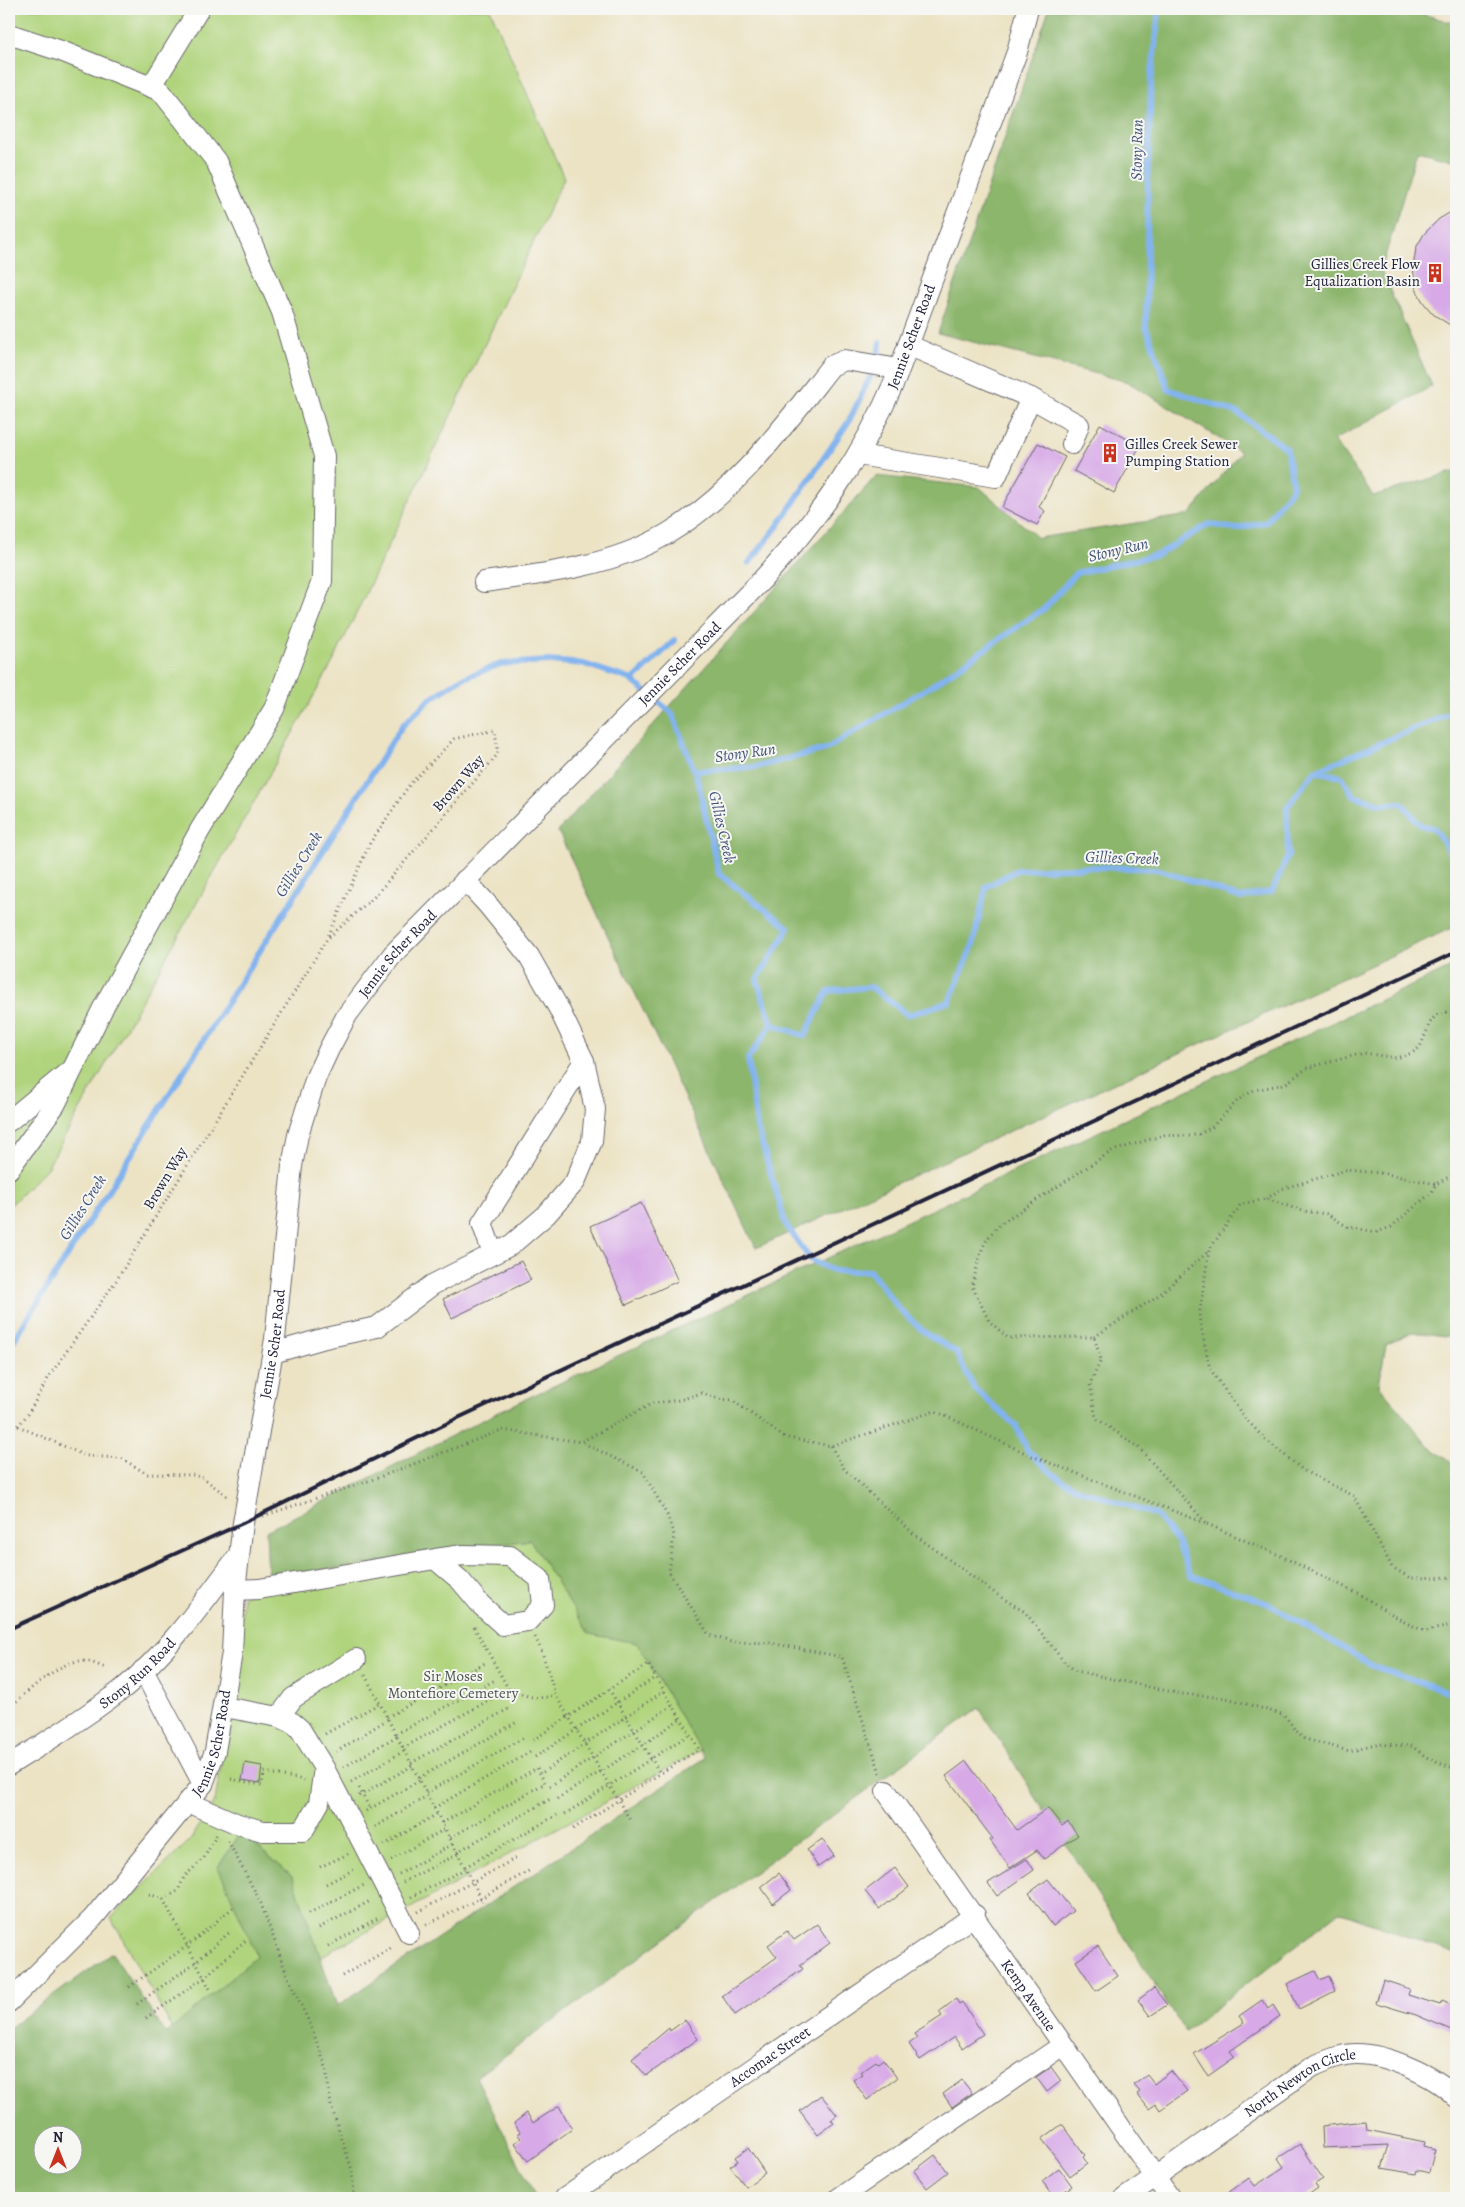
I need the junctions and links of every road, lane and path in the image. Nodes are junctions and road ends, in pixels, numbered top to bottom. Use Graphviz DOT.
graph roads {
  1 [pos="199,9"];
  2 [pos="1028,9"];
  3 [pos="9,34"];
  4 [pos="151,87"];
  5 [pos="908,345"];
  6 [pos="899,369"];
  7 [pos="1031,398"];
  8 [pos="1072,444"];
  9 [pos="858,456"];
  10 [pos="484,582"];
  11 [pos="465,880"];
  12 [pos="327,938"];
  13 [pos="1456,1013"];
  14 [pos="584,1061"];
  15 [pos="73,1068"];
  16 [pos="9,1121"];
  17 [pos="9,1169"];
  18 [pos="1456,1173"];
  19 [pos="1436,1184"];
  20 [pos="1266,1199"];
  21 [pos="1209,1250"];
  22 [pos="493,1254"];
  23 [pos="1094,1337"];
  24 [pos="273,1353"];
  25 [pos="18,1426"];
  26 [pos="9,1430"];
  27 [pos="581,1442"];
  28 [pos="831,1446"];
  29 [pos="244,1516"];
  30 [pos="1207,1524"];
  31 [pos="238,1556"];
  32 [pos="435,1559"];
  33 [pos="1456,1577"];
  34 [pos="235,1590"];
  35 [pos="528,1622"];
  36 [pos="1456,1625"];
  37 [pos="482,1642"];
  38 [pos="356,1659"];
  39 [pos="485,1663"];
  40 [pos="108,1669"];
  41 [pos="143,1670"];
  42 [pos="656,1676"];
  43 [pos="495,1680"];
  44 [pos="609,1689"];
  45 [pos="664,1691"];
  46 [pos="502,1693"];
  47 [pos="555,1694"];
  48 [pos="617,1702"];
  49 [pos="380,1703"];
  50 [pos="673,1705"];
  51 [pos="224,1706"];
  52 [pos="9,1708"];
  53 [pos="510,1708"];
  54 [pos="568,1716"];
  55 [pos="626,1716"];
  56 [pos="279,1717"];
  57 [pos="388,1718"];
  58 [pos="681,1718"];
  59 [pos="517,1722"];
  60 [pos="576,1730"];
  61 [pos="634,1731"];
  62 [pos="690,1734"];
  63 [pos="396,1735"];
  64 [pos="525,1737"];
  65 [pos="533,1740"];
  66 [pos="309,1743"];
  67 [pos="585,1744"];
  68 [pos="643,1745"];
  69 [pos="404,1750"];
  70 [pos="532,1751"];
  71 [pos="535,1757"];
  72 [pos="593,1758"];
  73 [pos="651,1758"];
  74 [pos="9,1764"];
  75 [pos="412,1764"];
  76 [pos="1456,1769"];
  77 [pos="543,1772"];
  78 [pos="601,1772"];
  79 [pos="660,1774"];
  80 [pos="231,1779"];
  81 [pos="419,1779"];
  82 [pos="202,1784"];
  83 [pos="609,1785"];
  84 [pos="550,1786"];
  85 [pos="886,1791"];
  86 [pos="427,1794"];
  87 [pos="552,1798"];
  88 [pos="557,1799"];
  89 [pos="618,1800"];
  90 [pos="187,1802"];
  91 [pos="434,1808"];
  92 [pos="437,1814"];
  93 [pos="565,1814"];
  94 [pos="557,1815"];
  95 [pos="630,1820"];
  96 [pos="442,1823"];
  97 [pos="445,1829"];
  98 [pos="573,1829"];
  99 [pos="226,1836"];
  100 [pos="450,1838"];
  101 [pos="453,1844"];
  102 [pos="210,1849"];
  103 [pos="365,1849"];
  104 [pos="457,1853"];
  105 [pos="518,1857"];
  106 [pos="320,1867"];
  107 [pos="465,1868"];
  108 [pos="532,1869"];
  109 [pos="473,1883"];
  110 [pos="326,1884"];
  111 [pos="150,1894"];
  112 [pos="481,1898"];
  113 [pos="163,1899"];
  114 [pos="483,1902"];
  115 [pos="234,1906"];
  116 [pos="309,1913"];
  117 [pos="975,1915"];
  118 [pos="319,1928"];
  119 [pos="231,1931"];
  120 [pos="247,1939"];
  121 [pos="187,1946"];
  122 [pos="328,1946"];
  123 [pos="196,1962"];
  124 [pos="342,1976"];
  125 [pos="204,1978"];
  126 [pos="129,1988"];
  127 [pos="211,1991"];
  128 [pos="9,2002"];
  129 [pos="137,2004"];
  130 [pos="146,2018"];
  131 [pos="1063,2045"];
  132 [pos="1456,2097"];
  133 [pos="1155,2177"];
  134 [pos="354,2198"];
  135 [pos="565,2198"];
  136 [pos="839,2198"];
  137 [pos="1125,2198"];
  138 [pos="1170,2198"];
  1 -- 4 [label="street"];
  2 -- 5 [label="street, Jennie Scher Road"];
  3 -- 4 [label="street"];
  4 -- 15 [label="street"];
  5 -- 6 [label="street, Jennie Scher Road"];
  5 -- 7 [label="street"];
  6 -- 9 [label="street, Jennie Scher Road"];
  6 -- 10 [label="street"];
  7 -- 8 [label="street"];
  7 -- 9 [label="street"];
  9 -- 11 [label="street, Jennie Scher Road"];
  11 -- 14 [label="street"];
  11 -- 24 [label="street, Jennie Scher Road"];
  12 -- 12 [label="path, Brown Way"];
  12 -- 25 [label="path, Brown Way"];
  13 -- 23 [label="path"];
  14 -- 22 [label="street"];
  14 -- 22 [label="street"];
  15 -- 16 [label="street"];
  15 -- 17 [label="street"];
  18 -- 19 [label="path"];
  19 -- 20 [label="path"];
  19 -- 20 [label="path"];
  20 -- 21 [label="path"];
  21 -- 23 [label="path"];
  21 -- 33 [label="path"];
  22 -- 24 [label="street"];
  23 -- 30 [label="path"];
  24 -- 29 [label="street, Jennie Scher Road"];
  25 -- 26 [label="path"];
  25 -- 29 [label="path"];
  27 -- 28 [label="path"];
  27 -- 29 [label="path"];
  27 -- 85 [label="path"];
  28 -- 30 [label="path"];
  28 -- 76 [label="path"];
  29 -- 31 [label="street, Jennie Scher Road"];
  30 -- 36 [label="path"];
  31 -- 34 [label="street, Jennie Scher Road"];
  31 -- 41 [label="street, Stony Run Road"];
  32 -- 34 [label="street"];
  32 -- 35 [label="street"];
  32 -- 35 [label="street"];
  34 -- 51 [label="street, Jennie Scher Road"];
  35 -- 47 [label="path"];
  37 -- 47 [label="path"];
  38 -- 49 [label="path"];
  38 -- 56 [label="street"];
  39 -- 57 [label="path"];
  40 -- 52 [label="path"];
  41 -- 74 [label="street, Stony Run Road"];
  41 -- 82 [label="street"];
  42 -- 44 [label="path"];
  42 -- 45 [label="path"];
  42 -- 48 [label="path"];
  43 -- 63 [label="path"];
  44 -- 48 [label="path"];
  44 -- 54 [label="path"];
  45 -- 50 [label="path"];
  45 -- 55 [label="path"];
  46 -- 69 [label="path"];
  47 -- 54 [label="path"];
  48 -- 55 [label="path"];
  48 -- 60 [label="path"];
  49 -- 57 [label="path"];
  49 -- 66 [label="path"];
  50 -- 58 [label="path"];
  50 -- 61 [label="path"];
  51 -- 56 [label="street"];
  51 -- 82 [label="street, Jennie Scher Road"];
  53 -- 75 [label="path"];
  54 -- 60 [label="path"];
  54 -- 65 [label="path"];
  55 -- 61 [label="path"];
  55 -- 67 [label="path"];
  56 -- 66 [label="street"];
  57 -- 63 [label="path"];
  57 -- 103 [label="path"];
  58 -- 62 [label="path"];
  58 -- 68 [label="path"];
  59 -- 81 [label="path"];
  60 -- 67 [label="path"];
  60 -- 71 [label="path"];
  61 -- 68 [label="path"];
  61 -- 72 [label="path"];
  62 -- 73 [label="path"];
  62 -- 79 [label="path"];
  63 -- 69 [label="path"];
  63 -- 103 [label="path"];
  64 -- 86 [label="path"];
  66 -- 103 [label="street"];
  67 -- 72 [label="path"];
  67 -- 77 [label="path"];
  68 -- 73 [label="path"];
  68 -- 78 [label="path"];
  69 -- 75 [label="path"];
  69 -- 103 [label="path"];
  70 -- 91 [label="path"];
  72 -- 78 [label="path"];
  72 -- 84 [label="path"];
  73 -- 79 [label="path"];
  73 -- 83 [label="path"];
  75 -- 81 [label="path"];
  75 -- 103 [label="path"];
  78 -- 83 [label="path"];
  78 -- 88 [label="path"];
  79 -- 89 [label="path"];
  80 -- 103 [label="path"];
  81 -- 86 [label="path"];
  81 -- 103 [label="path"];
  82 -- 90 [label="street, Jennie Scher Road"];
  83 -- 89 [label="path"];
  83 -- 93 [label="path"];
  85 -- 117 [label="street, Kemp Avenue"];
  86 -- 91 [label="path"];
  86 -- 103 [label="path"];
  87 -- 104 [label="path"];
  89 -- 95 [label="path"];
  89 -- 98 [label="path"];
  90 -- 103 [label="street"];
  90 -- 128 [label="street, Jennie Scher Road"];
  91 -- 92 [label="path"];
  92 -- 96 [label="path"];
  92 -- 103 [label="path"];
  94 -- 107 [label="path"];
  96 -- 97 [label="path"];
  96 -- 100 [label="path"];
  97 -- 100 [label="path"];
  97 -- 103 [label="path"];
  99 -- 134 [label="path"];
  100 -- 101 [label="path"];
  101 -- 103 [label="path"];
  101 -- 104 [label="path"];
  102 -- 113 [label="path"];
  103 -- 104 [label="path"];
  103 -- 106 [label="path"];
  103 -- 107 [label="path"];
  103 -- 109 [label="path"];
  103 -- 110 [label="path"];
  103 -- 112 [label="path"];
  103 -- 116 [label="path"];
  103 -- 118 [label="path"];
  103 -- 122 [label="path"];
  103 -- 124 [label="path"];
  104 -- 107 [label="path"];
  105 -- 109 [label="path"];
  107 -- 109 [label="path"];
  108 -- 112 [label="path"];
  109 -- 112 [label="path"];
  111 -- 113 [label="path"];
  112 -- 114 [label="path"];
  113 -- 121 [label="path"];
  115 -- 121 [label="path"];
  117 -- 131 [label="street, Kemp Avenue"];
  117 -- 135 [label="street, Accomac Street"];
  119 -- 123 [label="path"];
  120 -- 125 [label="path"];
  121 -- 123 [label="path"];
  121 -- 126 [label="path"];
  123 -- 125 [label="path"];
  123 -- 129 [label="path"];
  125 -- 127 [label="path"];
  125 -- 130 [label="path"];
  131 -- 133 [label="street, Kemp Avenue"];
  131 -- 136 [label="street"];
  132 -- 133 [label="street, North Newton Circle"];
  133 -- 137 [label="street, North Newton Circle"];
  133 -- 138 [label="street, Kemp Avenue"];
}
